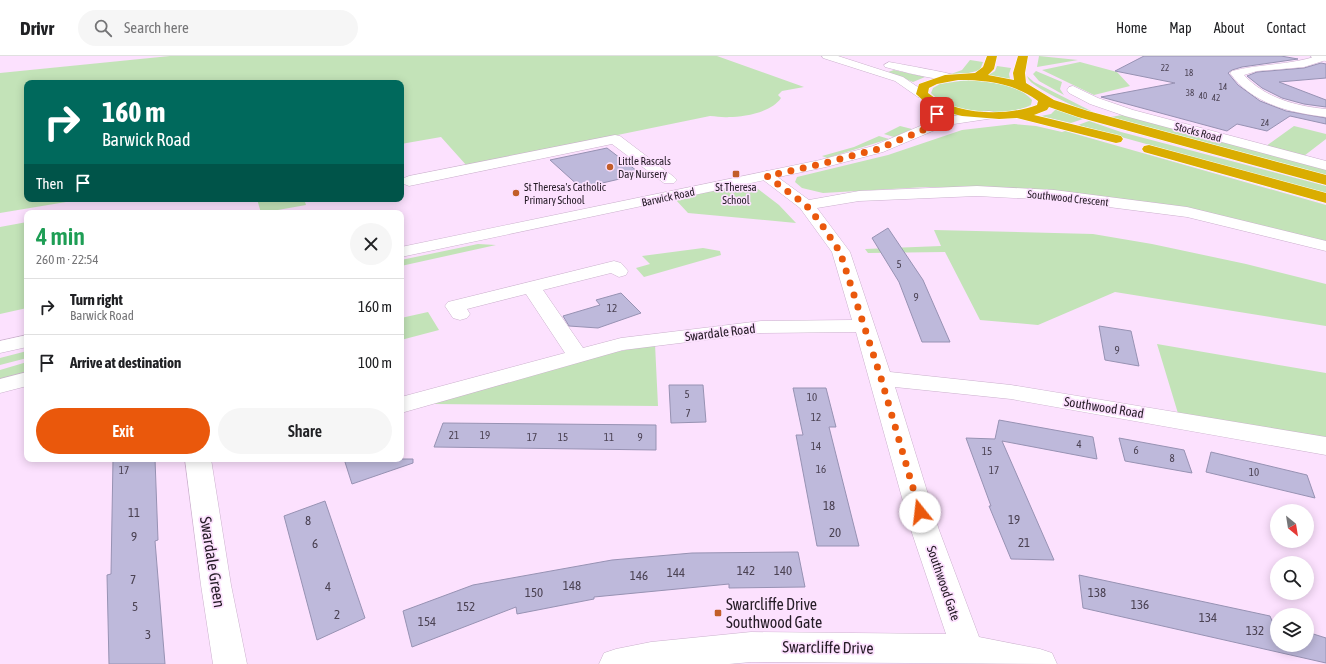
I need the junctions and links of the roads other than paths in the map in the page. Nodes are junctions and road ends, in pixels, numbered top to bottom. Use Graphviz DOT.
graph roads {
  1 [pos="827,56"];
  2 [pos="859,56"];
  3 [pos="992,56"];
  4 [pos="1024,56"];
  5 [pos="1322,57"];
  6 [pos="954,77"];
  7 [pos="977,78"];
  8 [pos="1020,85"];
  9 [pos="1073,90"];
  10 [pos="927,98"];
  11 [pos="1044,99"];
  12 [pos="1326,114"];
  13 [pos="989,115"];
  14 [pos="1020,115"];
  15 [pos="930,127"];
  16 [pos="1326,166"];
  17 [pos="767,176"];
  18 [pos="669,180"];
  19 [pos="1326,180"];
  20 [pos="409,181"];
  21 [pos="1326,198"];
  22 [pos="806,205"];
  23 [pos="1326,246"];
  24 [pos="404,251"];
  25 [pos="619,271"];
  26 [pos="531,287"];
  27 [pos="460,314"];
  28 [pos="864,326"];
  29 [pos="24,342"];
  30 [pos="0,347"];
  31 [pos="578,356"];
  32 [pos="881,378"];
  33 [pos="24,380"];
  34 [pos="0,386"];
  35 [pos="404,404"];
  36 [pos="1326,446"];
  37 [pos="199,462"];
  38 [pos="967,649"];
  39 [pos="230,664"];
  40 [pos="616,664"];
  41 [pos="1040,664"];
  1 -- 10 [label="street"];
  2 -- 6 [label="street"];
  3 -- 7 [label="highway"];
  4 -- 8 [label="highway"];
  5 -- 12 [label="street"];
  6 -- 7 [label="highway"];
  6 -- 10 [label="highway"];
  7 -- 8 [label="highway"];
  8 -- 11 [label="highway"];
  9 -- 16 [label="street, Stocks Road"];
  10 -- 13 [label="highway"];
  10 -- 15 [label="street"];
  11 -- 14 [label="highway"];
  11 -- 19 [label="highway"];
  13 -- 14 [label="highway"];
  13 -- 15 [label="street, Barwick Road"];
  14 -- 21 [label="highway"];
  15 -- 17 [label="street, Barwick Road"];
  17 -- 22 [label="street, Southwood Gate"];
  17 -- 24 [label="street, Barwick Road"];
  18 -- 20 [label="street"];
  22 -- 23 [label="street, Southwood Crescent"];
  22 -- 28 [label="street, Southwood Gate"];
  25 -- 26 [label="street"];
  26 -- 27 [label="street"];
  26 -- 31 [label="street"];
  28 -- 31 [label="street, Swardale Road"];
  28 -- 32 [label="street, Southwood Gate"];
  29 -- 30 [label="street"];
  31 -- 35 [label="street, Swardale Road"];
  32 -- 36 [label="street, Southwood Road"];
  32 -- 38 [label="street, Southwood Gate"];
  33 -- 34 [label="street"];
  37 -- 39 [label="street, Swardale Green"];
  38 -- 40 [label="street, Swarcliffe Drive"];
  38 -- 41 [label="street, Swarcliffe Drive"];
}
